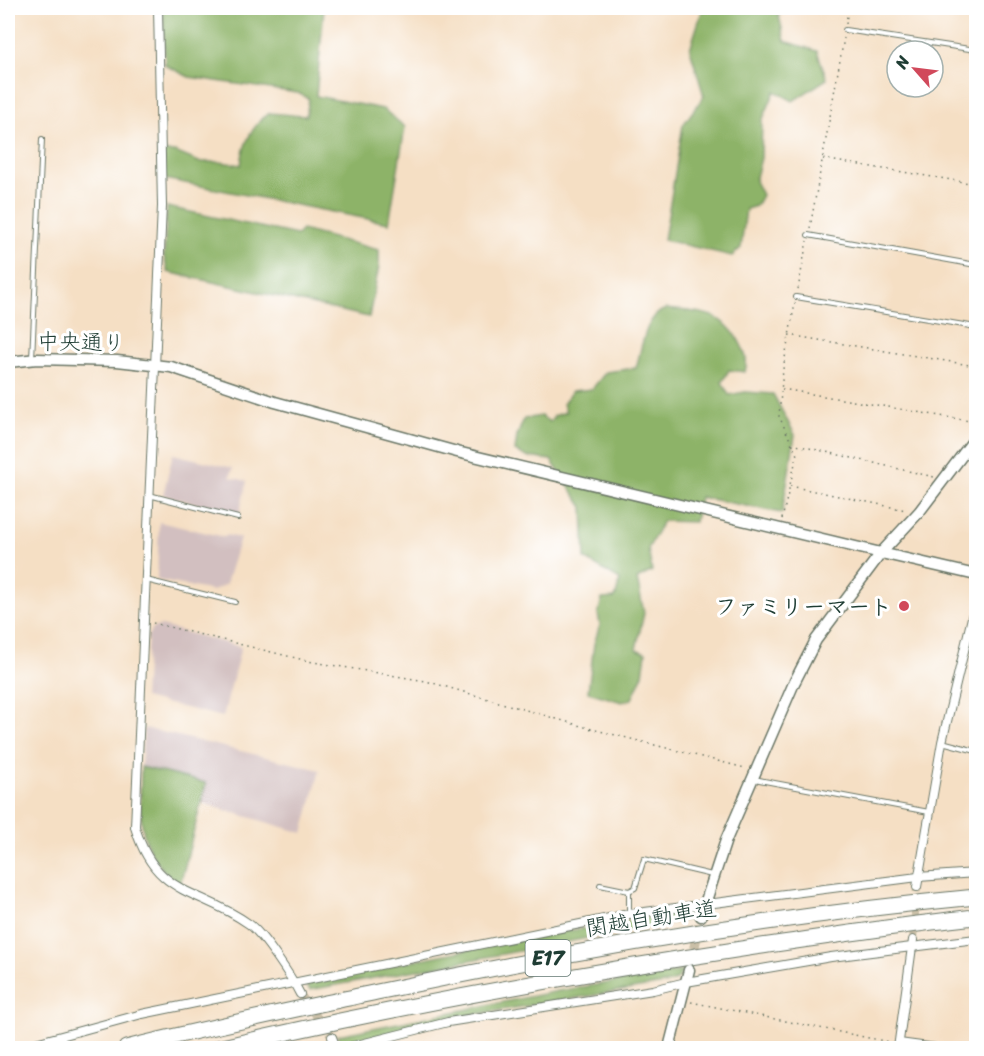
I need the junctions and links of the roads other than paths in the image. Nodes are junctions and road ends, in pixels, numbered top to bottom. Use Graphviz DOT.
graph roads {
  1 [pos="158,8"];
  2 [pos="845,30"];
  3 [pos="976,50"];
  4 [pos="42,139"];
  5 [pos="808,236"];
  6 [pos="976,265"];
  7 [pos="796,297"];
  8 [pos="976,327"];
  9 [pos="32,359"];
  10 [pos="8,362"];
  11 [pos="155,364"];
  12 [pos="976,437"];
  13 [pos="149,495"];
  14 [pos="238,518"];
  15 [pos="881,553"];
  16 [pos="976,575"];
  17 [pos="145,580"];
  18 [pos="976,601"];
  19 [pos="235,602"];
  20 [pos="942,742"];
  21 [pos="976,751"];
  22 [pos="753,775"];
  23 [pos="930,812"];
  24 [pos="976,873"];
  25 [pos="713,876"];
  26 [pos="918,877"];
  27 [pos="600,885"];
  28 [pos="917,887"];
  29 [pos="629,891"];
  30 [pos="976,897"];
  31 [pos="702,911"];
  32 [pos="629,914"];
  33 [pos="976,917"];
  34 [pos="976,939"];
  35 [pos="913,945"];
  36 [pos="689,970"];
  37 [pos="294,981"];
  38 [pos="686,982"];
  39 [pos="300,994"];
  40 [pos="332,1037"];
  41 [pos="899,1046"];
  42 [pos="17,1048"];
  43 [pos="126,1048"];
  44 [pos="218,1048"];
  45 [pos="336,1048"];
  46 [pos="345,1048"];
  47 [pos="669,1048"];
  48 [pos="936,1048"];
  1 -- 11 [label="street"];
  2 -- 3 [label="lane"];
  4 -- 9 [label="lane"];
  5 -- 6 [label="lane"];
  7 -- 8 [label="lane"];
  9 -- 10 [label="street, 中央通り"];
  9 -- 11 [label="street, 中央通り"];
  11 -- 13 [label="street"];
  11 -- 15 [label="street, 中央通り"];
  12 -- 15 [label="street"];
  13 -- 14 [label="lane"];
  13 -- 17 [label="street"];
  15 -- 16 [label="street, 中央通り"];
  15 -- 22 [label="street"];
  17 -- 19 [label="lane"];
  17 -- 37 [label="street"];
  18 -- 20 [label="street"];
  20 -- 21 [label="lane"];
  20 -- 23 [label="street"];
  22 -- 23 [label="lane"];
  22 -- 25 [label="street"];
  23 -- 26 [label="street"];
  24 -- 26 [label="street"];
  25 -- 29 [label="lane"];
  25 -- 31 [label="street"];
  26 -- 28 [label="street"];
  26 -- 31 [label="street"];
  27 -- 29 [label="lane"];
  29 -- 32 [label="lane"];
  30 -- 43 [label="highway, 関越自動車道 / E17"];
  31 -- 32 [label="street"];
  32 -- 37 [label="street"];
  33 -- 44 [label="highway, 関越自動車道 / E17"];
  34 -- 35 [label="street"];
  35 -- 38 [label="street"];
  35 -- 41 [label="street"];
  36 -- 38 [label="street"];
  37 -- 39 [label="street"];
  37 -- 42 [label="street"];
  38 -- 46 [label="street"];
  38 -- 47 [label="street"];
  40 -- 45 [label="street"];
  41 -- 48 [label="street"];
}
